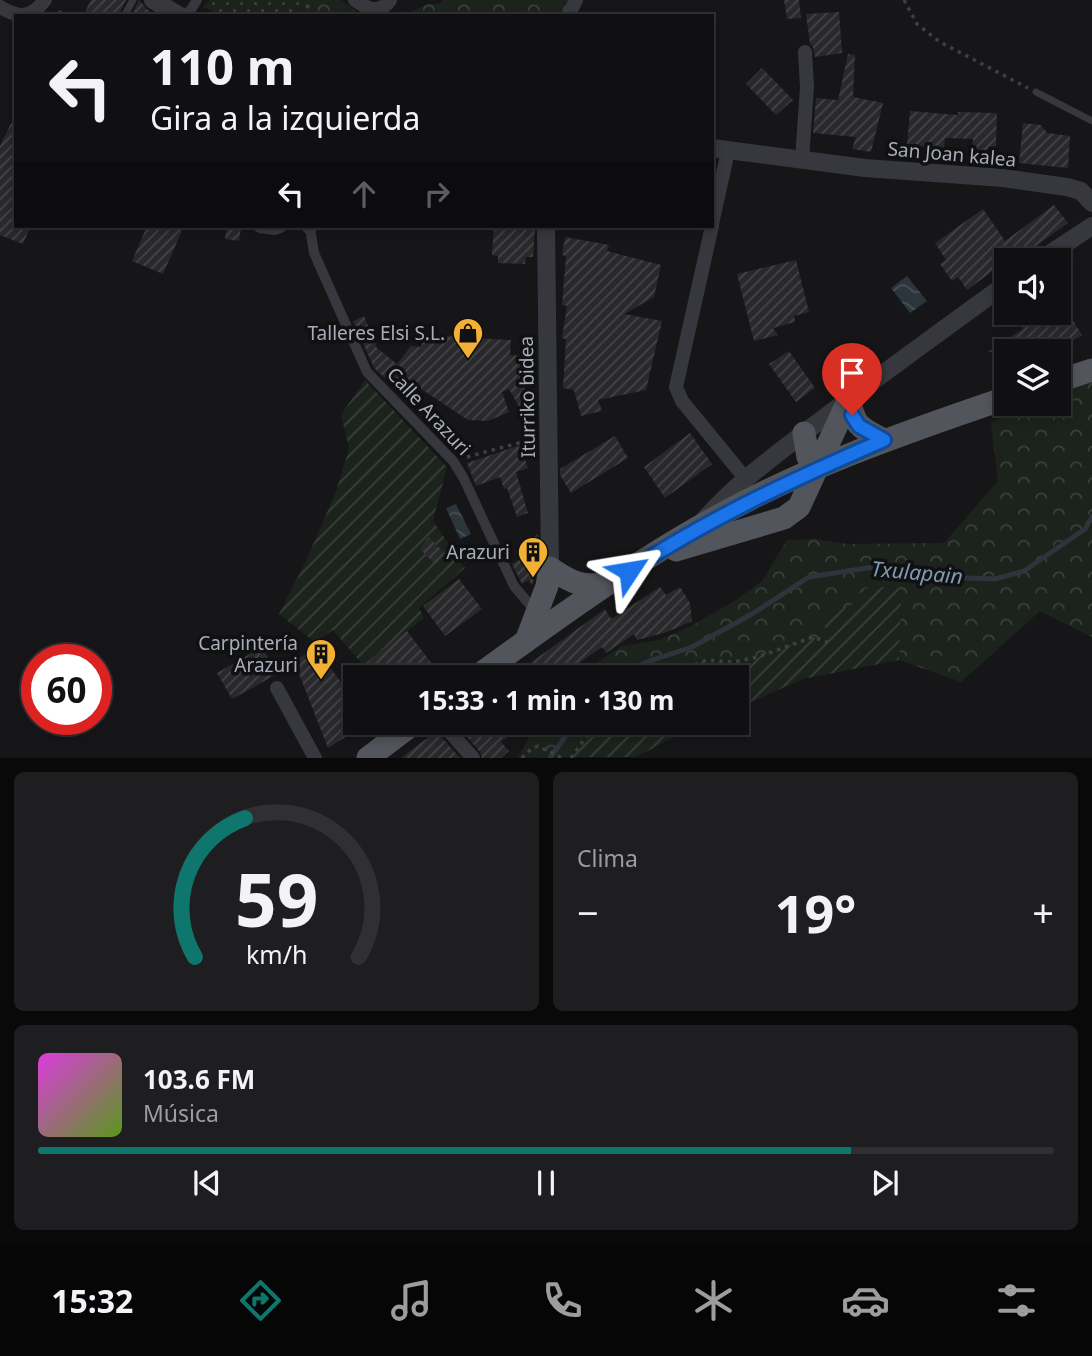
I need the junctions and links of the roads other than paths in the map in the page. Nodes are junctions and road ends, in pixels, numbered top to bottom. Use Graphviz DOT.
graph roads {
  1 [pos="45,0"];
  2 [pos="153,0"];
  3 [pos="197,0"];
  4 [pos="355,0"];
  5 [pos="390,0"];
  6 [pos="0,7"];
  7 [pos="17,14"];
  8 [pos="31,14"];
  9 [pos="178,14"];
  10 [pos="185,14"];
  11 [pos="805,52"];
  12 [pos="1036,92"];
  13 [pos="1092,121"];
  14 [pos="720,150"];
  15 [pos="802,160"];
  16 [pos="1092,203"];
  17 [pos="714,206"];
  18 [pos="1092,226"];
  19 [pos="309,228"];
  20 [pos="546,228"];
  21 [pos="711,228"];
  22 [pos="1059,248"];
  23 [pos="994,293"];
  24 [pos="849,399"];
  25 [pos="994,402"];
  26 [pos="804,433"];
  27 [pos="884,440"];
  28 [pos="814,470"];
  29 [pos="745,478"];
  30 [pos="697,527"];
  31 [pos="646,559"];
  32 [pos="549,577"];
  33 [pos="611,583"];
  34 [pos="571,610"];
  35 [pos="538,614"];
  36 [pos="526,641"];
  37 [pos="493,665"];
  38 [pos="277,688"];
  39 [pos="401,735"];
  40 [pos="453,735"];
  41 [pos="381,754"];
  42 [pos="315,758"];
  43 [pos="473,758"];
  1 -- 8 [label="street"];
  2 -- 9 [label="street"];
  3 -- 10 [label="street"];
  4 -- 5 [label="street"];
  6 -- 7 [label="street"];
  11 -- 15 [label="street"];
  12 -- 13 [label="lane"];
  14 -- 15 [label="street, San Joan kalea"];
  14 -- 17 [label="street"];
  15 -- 16 [label="street, San Joan kalea"];
  18 -- 22 [label="street"];
  19 -- 35 [label="street, Calle Arazuri"];
  20 -- 32 [label="street, Iturriko bidea"];
  21 -- 29 [label="street"];
  23 -- 24 [label="street"];
  24 -- 26 [label="street"];
  24 -- 27 [label="main road"];
  24 -- 28 [label="main road"];
  25 -- 27 [label="main road"];
  26 -- 28 [label="main road"];
  26 -- 29 [label="street"];
  27 -- 28 [label="main road"];
  28 -- 30 [label="main road"];
  28 -- 31 [label="main road"];
  29 -- 30 [label="street"];
  30 -- 31 [label="main road"];
  31 -- 33 [label="main road"];
  32 -- 33 [label="main road"];
  32 -- 34 [label="main road"];
  32 -- 35 [label="main road"];
  33 -- 34 [label="main road"];
  34 -- 36 [label="main road"];
  35 -- 36 [label="main road"];
  36 -- 37 [label="main road"];
  38 -- 42 [label="street"];
  39 -- 41 [label="main road"];
  40 -- 43 [label="street"];
}
